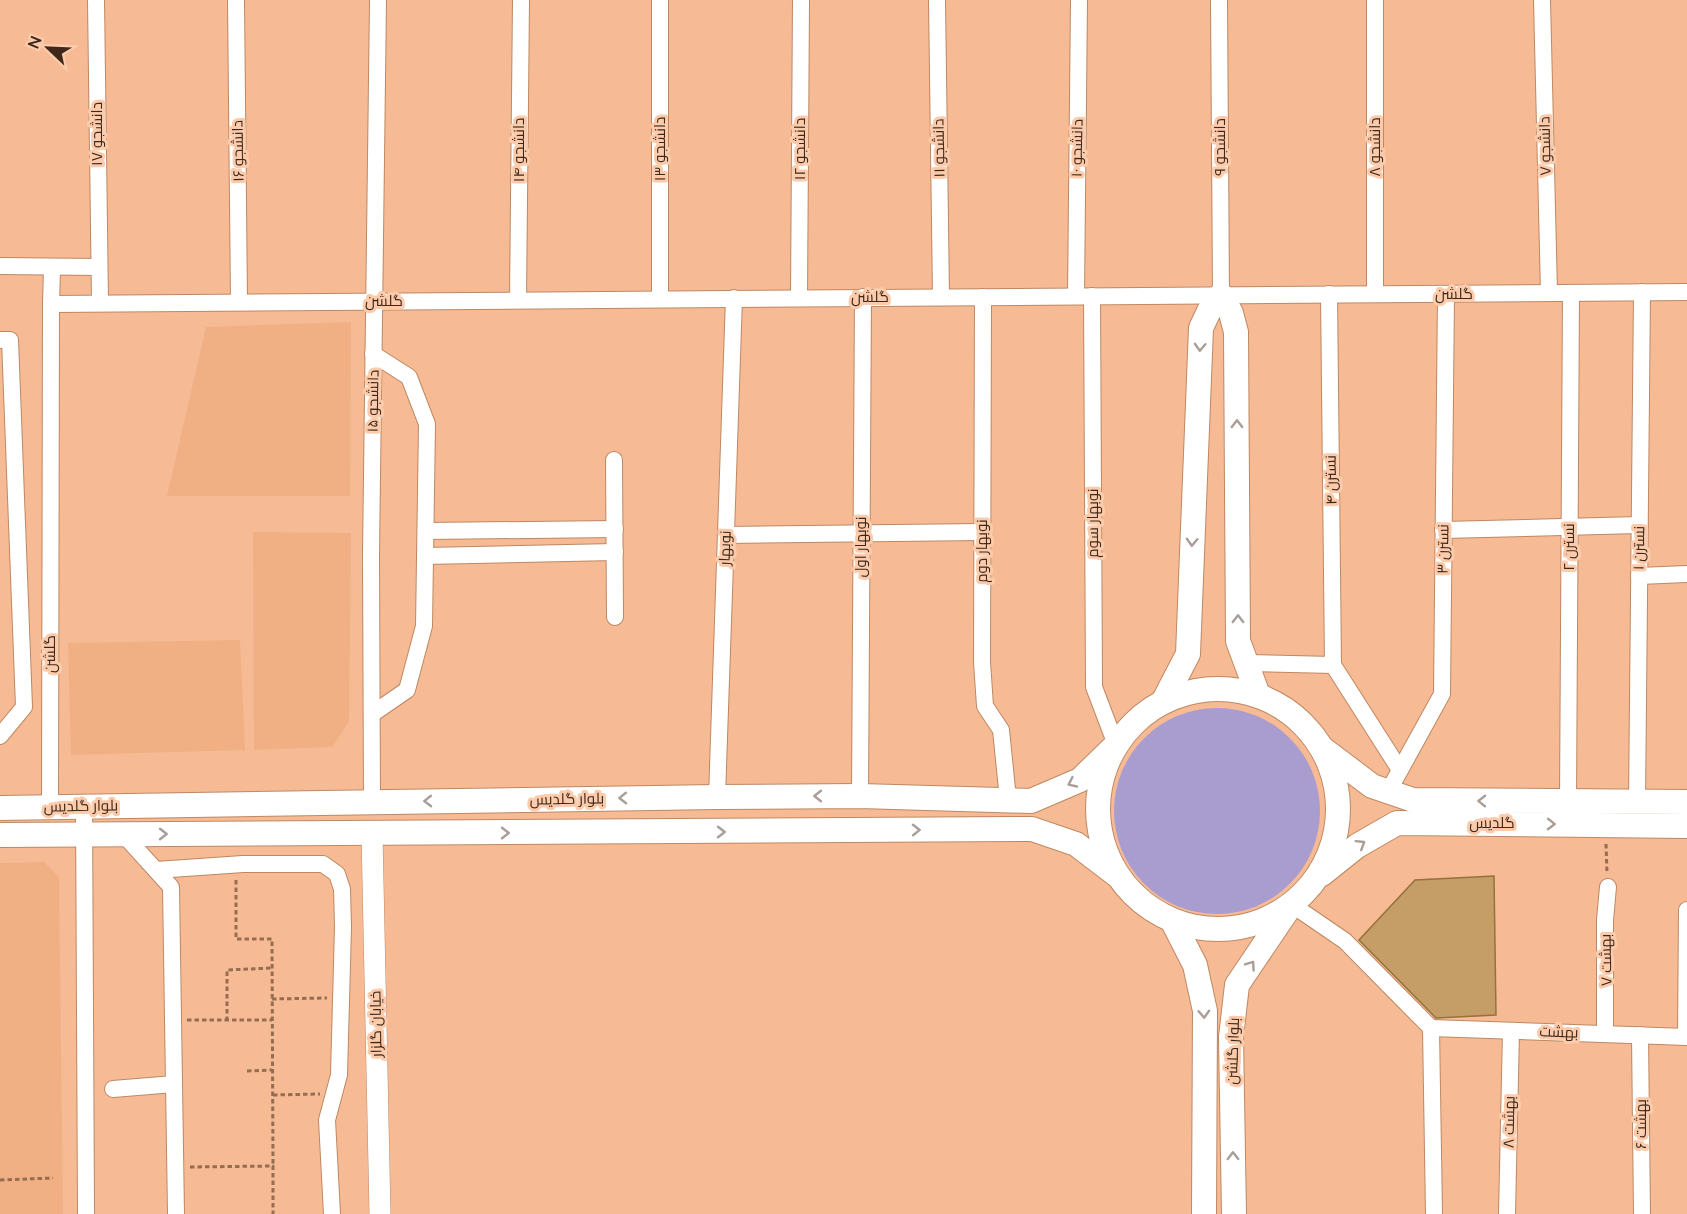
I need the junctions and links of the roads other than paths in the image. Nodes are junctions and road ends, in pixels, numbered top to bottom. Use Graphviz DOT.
graph roads {
  1 [pos="96,0"];
  2 [pos="236,0"];
  3 [pos="378,0"];
  4 [pos="520,0"];
  5 [pos="660,0"];
  6 [pos="801,0"];
  7 [pos="937,0"];
  8 [pos="1079,0"];
  9 [pos="1219,0"];
  10 [pos="1375,0"];
  11 [pos="1542,0"];
  12 [pos="0,266"];
  13 [pos="99,267"];
  14 [pos="52,268"];
  15 [pos="1642,292"];
  16 [pos="1687,292"];
  17 [pos="1549,293"];
  18 [pos="1571,293"];
  19 [pos="1329,294"];
  20 [pos="1375,294"];
  21 [pos="1446,294"];
  22 [pos="1221,295"];
  23 [pos="1084,296"];
  24 [pos="863,297"];
  25 [pos="941,297"];
  26 [pos="982,297"];
  27 [pos="734,298"];
  28 [pos="799,298"];
  29 [pos="660,299"];
  30 [pos="518,300"];
  31 [pos="374,301"];
  32 [pos="100,302"];
  33 [pos="239,302"];
  34 [pos="51,304"];
  35 [pos="0,340"];
  36 [pos="373,354"];
  37 [pos="614,460"];
  38 [pos="1640,525"];
  39 [pos="1569,527"];
  40 [pos="615,529"];
  41 [pos="1443,530"];
  42 [pos="426,531"];
  43 [pos="981,532"];
  44 [pos="862,533"];
  45 [pos="726,535"];
  46 [pos="615,552"];
  47 [pos="425,556"];
  48 [pos="1687,574"];
  49 [pos="1639,576"];
  50 [pos="615,617"];
  51 [pos="1246,663"];
  52 [pos="1333,665"];
  53 [pos="1258,695"];
  54 [pos="1163,702"];
  55 [pos="372,714"];
  56 [pos="0,736"];
  57 [pos="1116,745"];
  58 [pos="1323,749"];
  59 [pos="1400,770"];
  60 [pos="1388,792"];
  61 [pos="860,796"];
  62 [pos="689,797"];
  63 [pos="717,797"];
  64 [pos="1008,800"];
  65 [pos="372,801"];
  66 [pos="1568,802"];
  67 [pos="1687,802"];
  68 [pos="1637,803"];
  69 [pos="84,806"];
  70 [pos="50,807"];
  71 [pos="0,808"];
  72 [pos="1687,826"];
  73 [pos="687,833"];
  74 [pos="85,834"];
  75 [pos="123,834"];
  76 [pos="372,834"];
  77 [pos="0,835"];
  78 [pos="156,870"];
  79 [pos="1118,876"];
  80 [pos="1316,880"];
  81 [pos="1608,887"];
  82 [pos="1291,904"];
  83 [pos="1687,910"];
  84 [pos="1172,920"];
  85 [pos="1431,1028"];
  86 [pos="1511,1031"];
  87 [pos="1605,1034"];
  88 [pos="1640,1035"];
  89 [pos="1686,1036"];
  90 [pos="174,1084"];
  91 [pos="113,1089"];
  92 [pos="86,1214"];
  93 [pos="176,1214"];
  94 [pos="332,1214"];
  95 [pos="380,1214"];
  96 [pos="1204,1214"];
  97 [pos="1234,1214"];
  98 [pos="1434,1214"];
  99 [pos="1507,1214"];
  100 [pos="1642,1214"];
  1 -- 13 [label="street, دانشجو ۱۷"];
  2 -- 33 [label="street, دانشجو ۱۶"];
  3 -- 31 [label="street, دانشجو ۱۵"];
  4 -- 30 [label="street, دانشجو ۱۴"];
  5 -- 29 [label="street, دانشجو ۱۳"];
  6 -- 28 [label="street, دانشجو ۱۲"];
  7 -- 25 [label="street, دانشجو ۱۱"];
  8 -- 23 [label="street, دانشجو ۱۰"];
  9 -- 22 [label="street, دانشجو ۹"];
  10 -- 20 [label="street, دانشجو ۸"];
  11 -- 17 [label="street, دانشجو ۷"];
  12 -- 14 [label="street"];
  13 -- 14 [label="street"];
  13 -- 32 [label="street, دانشجو ۱۷"];
  14 -- 34 [label="street"];
  15 -- 16 [label="street, گلشن"];
  15 -- 18 [label="street, گلشن"];
  15 -- 38 [label="street, نسترن ۱"];
  17 -- 18 [label="street, گلشن"];
  17 -- 21 [label="street, گلشن"];
  18 -- 39 [label="street, نسترن ۲"];
  19 -- 20 [label="street, گلشن"];
  19 -- 22 [label="street, گلشن"];
  19 -- 52 [label="street, نسترن ۴"];
  20 -- 21 [label="street, گلشن"];
  21 -- 41 [label="street, نسترن ۳"];
  22 -- 23 [label="street, گلشن"];
  51 -- 22 [label="main road, one-way"];
  22 -- 54 [label="main road, one-way"];
  23 -- 26 [label="street, گلشن"];
  23 -- 57 [label="street, نوبهار سوم"];
  24 -- 25 [label="street, گلشن"];
  24 -- 28 [label="street, گلشن"];
  24 -- 44 [label="street, نوبهار اول"];
  25 -- 26 [label="street, گلشن"];
  26 -- 43 [label="street, نوبهار دوم"];
  27 -- 28 [label="street, گلشن"];
  27 -- 29 [label="street, گلشن"];
  27 -- 45 [label="street, نوبهار"];
  29 -- 30 [label="street, گلشن"];
  30 -- 31 [label="street, گلشن"];
  31 -- 33 [label="street, گلشن"];
  31 -- 36 [label="street, دانشجو ۱۵"];
  32 -- 33 [label="street, گلشن"];
  32 -- 34 [label="street, گلشن"];
  34 -- 70 [label="street, گلشن"];
  35 -- 56 [label="street"];
  36 -- 42 [label="street"];
  36 -- 55 [label="street, دانشجو ۱۵"];
  37 -- 40 [label="street"];
  38 -- 39 [label="street"];
  38 -- 49 [label="street, نسترن ۱"];
  39 -- 41 [label="street"];
  39 -- 66 [label="street, نسترن ۲"];
  40 -- 42 [label="street"];
  40 -- 46 [label="street"];
  41 -- 59 [label="street, نسترن ۳"];
  42 -- 47 [label="street"];
  43 -- 44 [label="street"];
  43 -- 64 [label="street, نوبهار دوم"];
  44 -- 45 [label="street"];
  44 -- 61 [label="street, نوبهار اول"];
  45 -- 63 [label="street, نوبهار"];
  46 -- 47 [label="street"];
  46 -- 50 [label="street"];
  47 -- 55 [label="street"];
  48 -- 49 [label="street"];
  49 -- 68 [label="street, نسترن ۱"];
  51 -- 52 [label="street"];
  51 -- 53 [label="main road"];
  52 -- 59 [label="street"];
  53 -- 54 [label="main road"];
  53 -- 58 [label="main road"];
  54 -- 57 [label="main road"];
  55 -- 65 [label="street, دانشجو ۱۵"];
  57 -- 64 [label="main road, بلوار گلدیس, one-way"];
  57 -- 79 [label="main road"];
  58 -- 60 [label="main road, گلدیس"];
  58 -- 80 [label="main road"];
  59 -- 60 [label="street, نسترن ۳"];
  66 -- 60 [label="main road, گلدیس, one-way"];
  61 -- 63 [label="main road, بلوار گلدیس, one-way"];
  61 -- 64 [label="main road, بلوار گلدیس"];
  62 -- 63 [label="main road, بلوار گلدیس"];
  62 -- 65 [label="main road, بلوار گلدیس, one-way"];
  62 -- 73 [label="main road"];
  65 -- 69 [label="main road, بلوار گلدیس"];
  65 -- 76 [label="main road"];
  66 -- 68 [label="main road, گلدیس"];
  67 -- 68 [label="main road, گلدیس"];
  69 -- 70 [label="main road, بلوار گلدیس"];
  69 -- 74 [label="street"];
  70 -- 71 [label="main road, بلوار گلدیس"];
  80 -- 72 [label="main road, گلدیس, one-way"];
  76 -- 73 [label="main road, بلوار گلدیس, one-way"];
  73 -- 79 [label="main road, بلوار گلدیس, one-way"];
  74 -- 75 [label="main road, بلوار گلدیس"];
  74 -- 77 [label="main road, بلوار گلدیس"];
  74 -- 92 [label="street"];
  75 -- 76 [label="main road, بلوار گلدیس, one-way"];
  75 -- 78 [label="street"];
  76 -- 95 [label="street, خیابان گلزار"];
  78 -- 90 [label="street"];
  78 -- 94 [label="street"];
  79 -- 84 [label="main road"];
  80 -- 82 [label="main road, گلدیس"];
  81 -- 87 [label="street, بهشت ۷"];
  82 -- 84 [label="main road"];
  82 -- 85 [label="street"];
  97 -- 82 [label="main road, بلوار گلشن, one-way"];
  83 -- 89 [label="street"];
  84 -- 96 [label="main road, بلوار گلشن, one-way"];
  85 -- 86 [label="street, بهشت"];
  85 -- 98 [label="street"];
  86 -- 87 [label="street, بهشت"];
  86 -- 99 [label="street, بهشت ۸"];
  87 -- 88 [label="street, بهشت"];
  88 -- 89 [label="street, بهشت"];
  88 -- 100 [label="street, بهشت ۶"];
  90 -- 91 [label="street"];
  90 -- 93 [label="street"];
}
